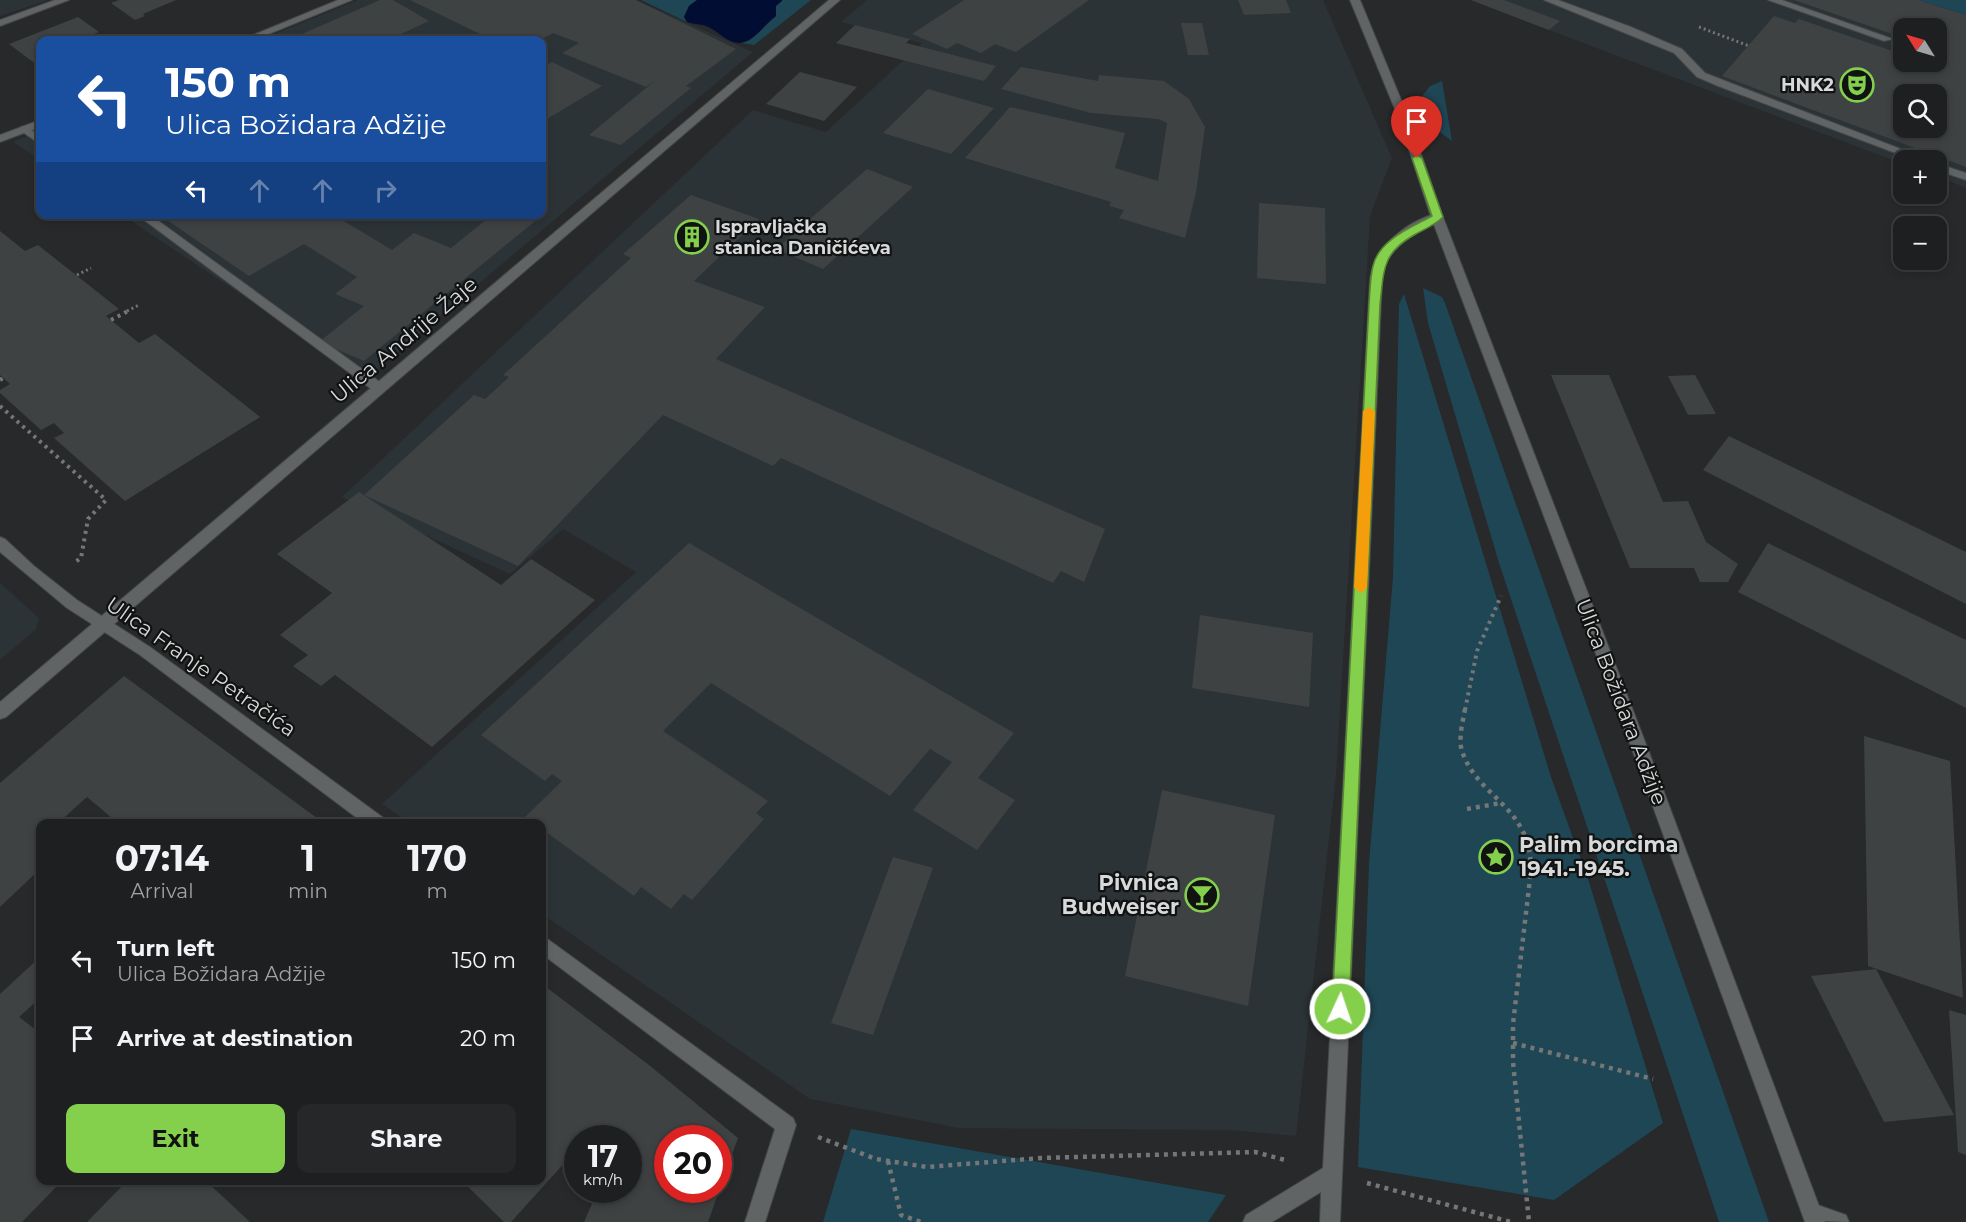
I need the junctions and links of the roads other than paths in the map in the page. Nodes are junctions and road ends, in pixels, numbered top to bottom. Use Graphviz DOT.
graph roads {
  1 [pos="64,0"];
  2 [pos="347,0"];
  3 [pos="835,0"];
  4 [pos="1355,0"];
  5 [pos="1549,0"];
  6 [pos="1773,0"];
  7 [pos="0,23"];
  8 [pos="256,36"];
  9 [pos="1888,39"];
  10 [pos="36,125"];
  11 [pos="25,129"];
  12 [pos="36,138"];
  13 [pos="0,139"];
  14 [pos="1897,150"];
  15 [pos="1947,170"];
  16 [pos="1966,177"];
  17 [pos="1437,217"];
  18 [pos="148,219"];
  19 [pos="379,388"];
  20 [pos="0,543"];
  21 [pos="102,624"];
  22 [pos="0,712"];
  23 [pos="372,819"];
  24 [pos="546,947"];
  25 [pos="1332,1173"];
  26 [pos="1814,1218"];
  27 [pos="755,1222"];
  28 [pos="1253,1222"];
  29 [pos="1330,1222"];
  30 [pos="1839,1222"];
  1 -- 7 [label="street"];
  2 -- 8 [label="street"];
  3 -- 19 [label="street, Ulica Andrije Žaje"];
  4 -- 17 [label="street, Ulica Božidara Adžije"];
  5 -- 14 [label="street"];
  6 -- 9 [label="street"];
  10 -- 11 [label="street"];
  11 -- 12 [label="street"];
  11 -- 13 [label="street"];
  15 -- 16 [label="street"];
  17 -- 25 [label="street"];
  17 -- 26 [label="street, Ulica Božidara Adžije"];
  18 -- 19 [label="street"];
  19 -- 21 [label="street, Ulica Andrije Žaje"];
  20 -- 21 [label="street, Ulica Franje Petračića"];
  21 -- 22 [label="street, Ulica Andrije Žaje"];
  21 -- 23 [label="street, Ulica Franje Petračića"];
  24 -- 27 [label="street"];
  25 -- 28 [label="street"];
  25 -- 29 [label="street"];
  26 -- 30 [label="street"];
}
